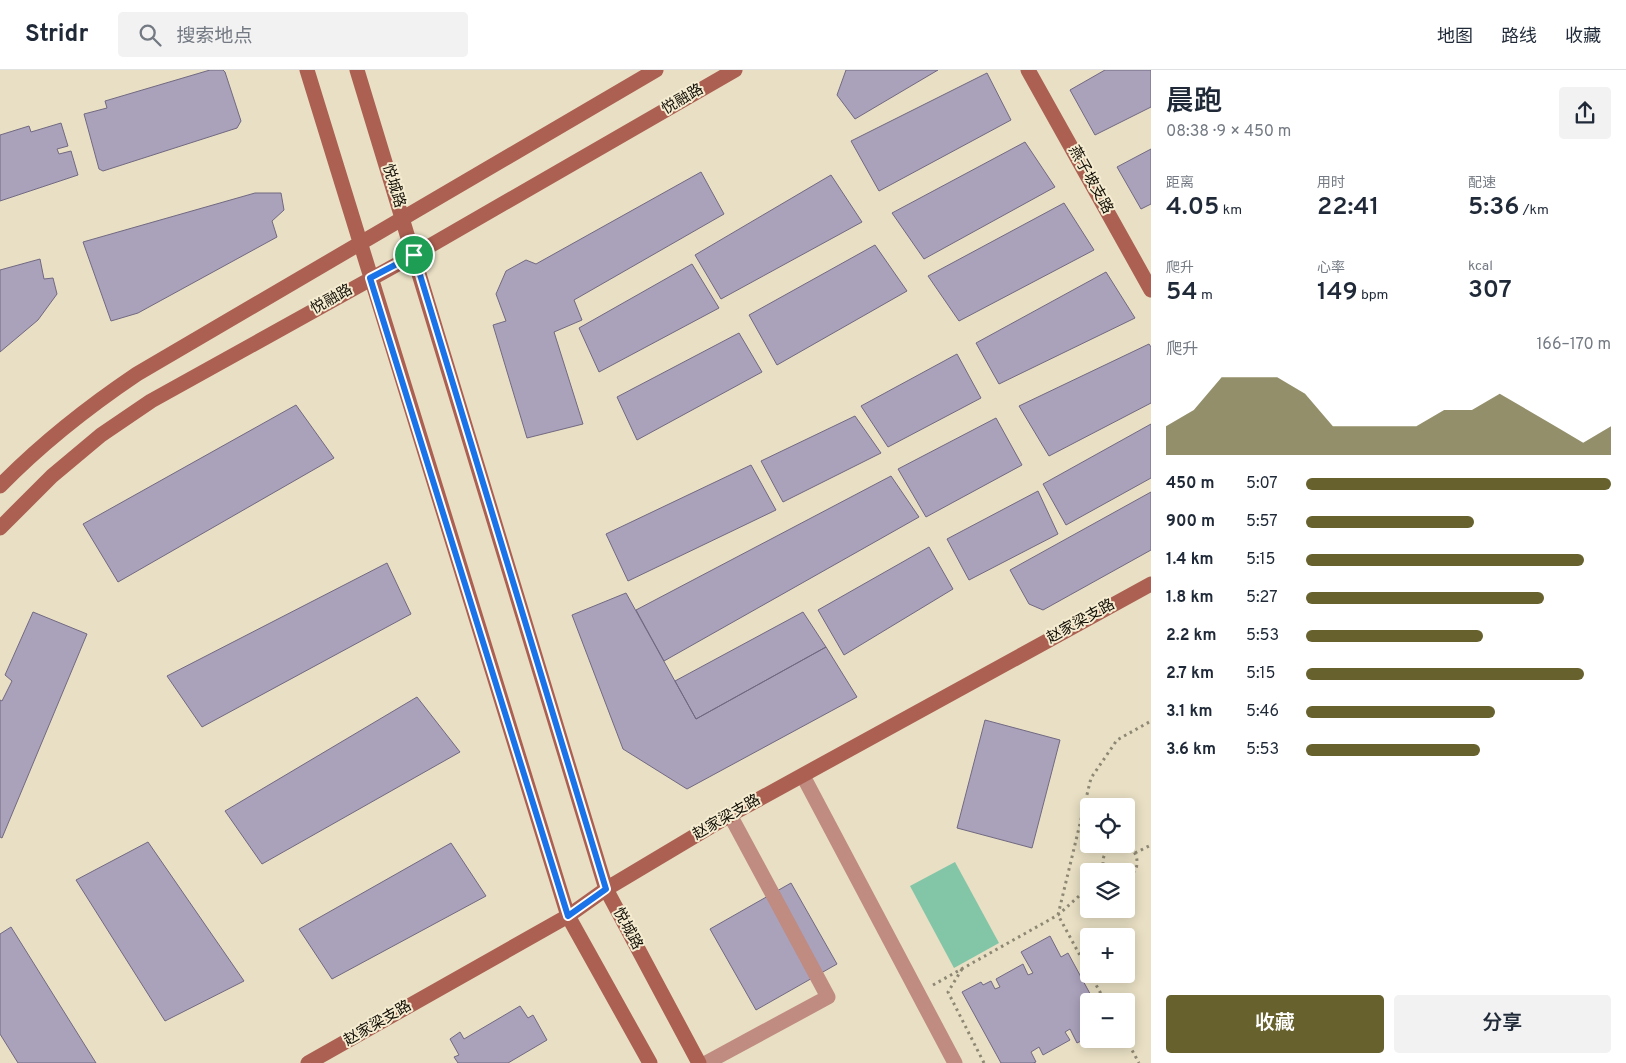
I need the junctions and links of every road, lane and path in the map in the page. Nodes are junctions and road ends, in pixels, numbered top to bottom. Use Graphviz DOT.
graph roads {
  1 [pos="307,70"];
  2 [pos="357,70"];
  3 [pos="656,70"];
  4 [pos="735,70"];
  5 [pos="1028,70"];
  6 [pos="403,217"];
  7 [pos="359,242"];
  8 [pos="414,255"];
  9 [pos="370,278"];
  10 [pos="1151,290"];
  11 [pos="0,486"];
  12 [pos="0,528"];
  13 [pos="1151,584"];
  14 [pos="1151,721"];
  15 [pos="804,776"];
  16 [pos="730,815"];
  17 [pos="1151,845"];
  18 [pos="1135,854"];
  19 [pos="1103,863"];
  20 [pos="1135,870"];
  21 [pos="606,889"];
  22 [pos="1080,895"];
  23 [pos="1058,915"];
  24 [pos="568,916"];
  25 [pos="1080,956"];
  26 [pos="963,968"];
  27 [pos="918,993"];
  28 [pos="1131,1048"];
  29 [pos="308,1063"];
  30 [pos="650,1063"];
  31 [pos="699,1063"];
  32 [pos="706,1063"];
  33 [pos="955,1063"];
  34 [pos="984,1063"];
  35 [pos="1139,1063"];
  1 -- 7 [label="main road"];
  2 -- 6 [label="main road, 悦城路"];
  3 -- 6 [label="main road"];
  4 -- 8 [label="main road, 悦融路"];
  5 -- 10 [label="main road, 燕子坡支路"];
  6 -- 7 [label="main road"];
  6 -- 8 [label="main road, 悦城路"];
  7 -- 9 [label="main road"];
  7 -- 11 [label="main road"];
  8 -- 9 [label="main road, 悦融路"];
  8 -- 21 [label="main road, 悦城路"];
  9 -- 12 [label="main road, 悦融路"];
  9 -- 24 [label="main road"];
  13 -- 15 [label="main road, 赵家梁支路"];
  14 -- 23 [label="path"];
  15 -- 16 [label="main road, 赵家梁支路"];
  15 -- 27 [label="street"];
  16 -- 21 [label="main road, 赵家梁支路"];
  16 -- 32 [label="street"];
  17 -- 18 [label="path"];
  18 -- 19 [label="path"];
  18 -- 20 [label="path"];
  21 -- 24 [label="main road, 赵家梁支路"];
  21 -- 31 [label="main road, 悦城路"];
  22 -- 23 [label="path"];
  23 -- 25 [label="path"];
  23 -- 26 [label="path"];
  24 -- 29 [label="main road, 赵家梁支路"];
  24 -- 30 [label="main road"];
  26 -- 27 [label="path"];
  26 -- 34 [label="path"];
  27 -- 33 [label="street"];
  28 -- 35 [label="path"];
}
